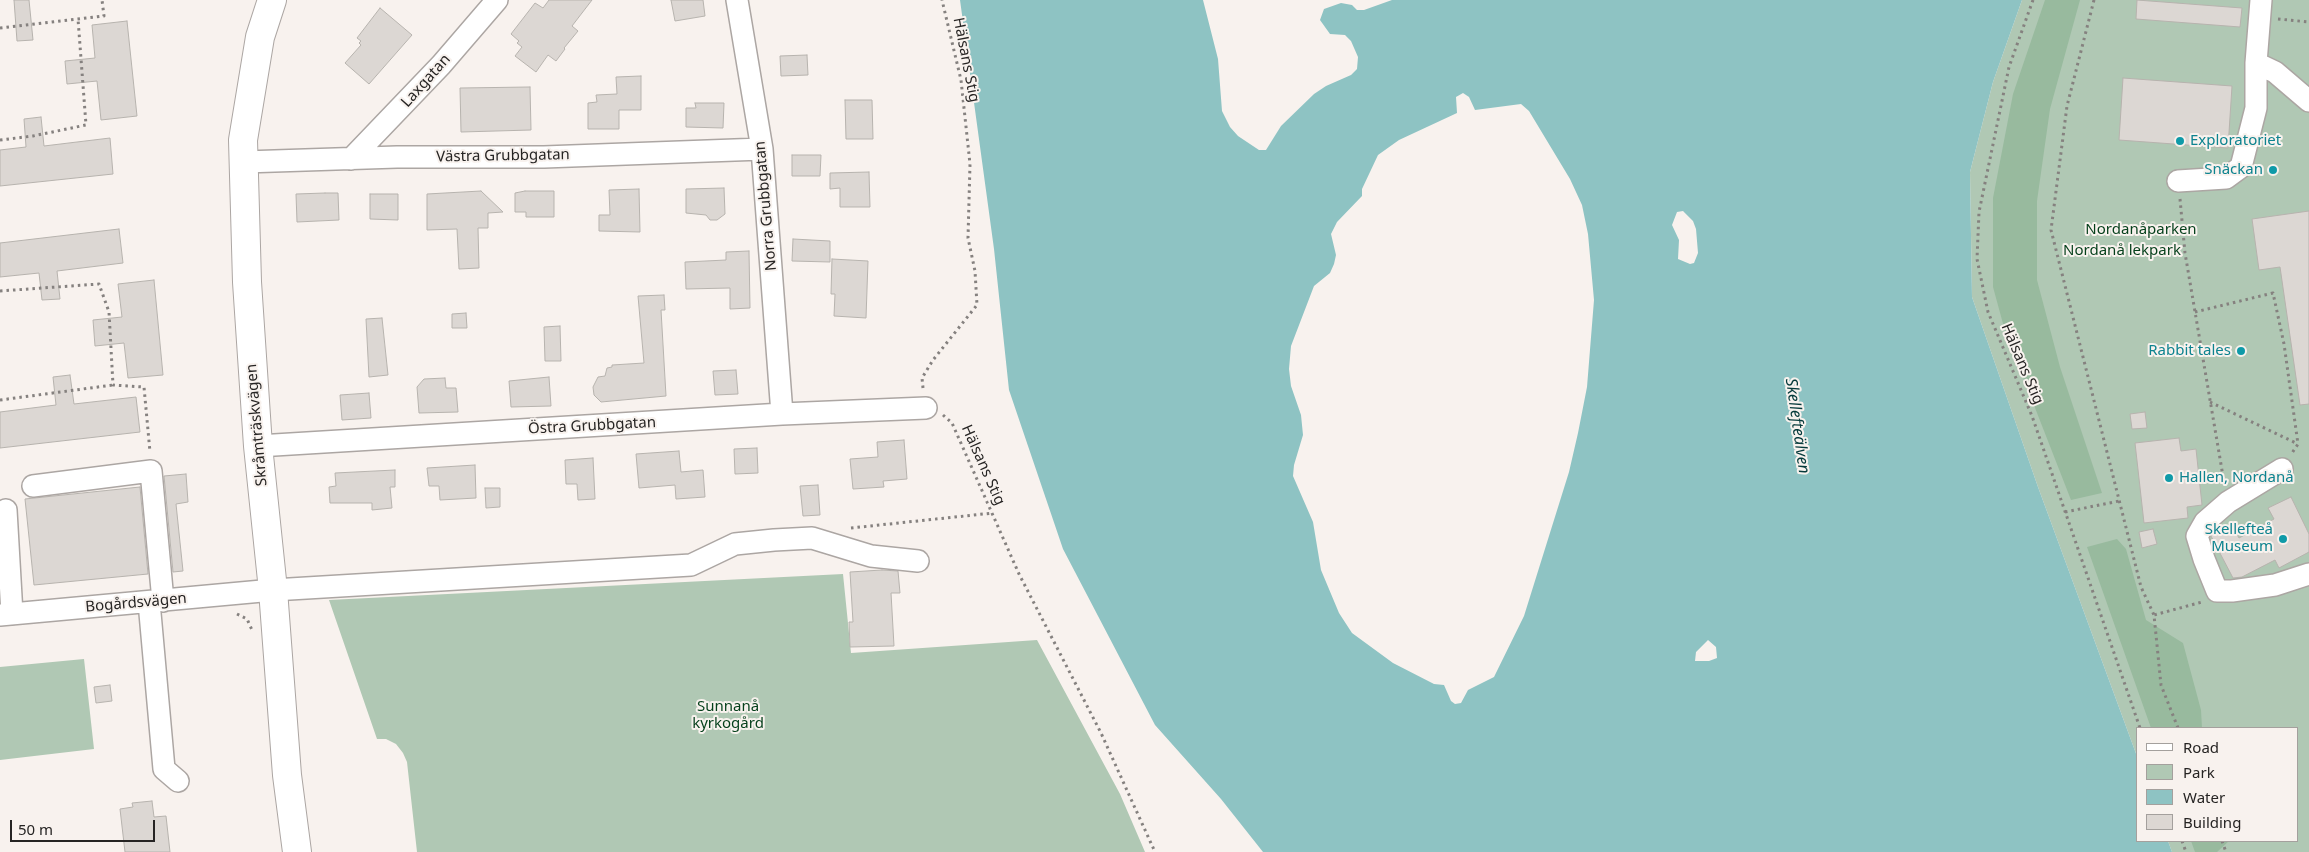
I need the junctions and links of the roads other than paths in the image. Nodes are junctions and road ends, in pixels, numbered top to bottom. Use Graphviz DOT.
graph roads {
  1 [pos="272,0"];
  2 [pos="497,0"];
  3 [pos="737,0"];
  4 [pos="2261,9"];
  5 [pos="2256,62"];
  6 [pos="2309,101"];
  7 [pos="762,149"];
  8 [pos="351,159"];
  9 [pos="244,162"];
  10 [pos="2178,181"];
  11 [pos="926,408"];
  12 [pos="782,414"];
  13 [pos="258,446"];
  14 [pos="2282,469"];
  15 [pos="33,486"];
  16 [pos="6,510"];
  17 [pos="918,561"];
  18 [pos="2309,574"];
  19 [pos="273,590"];
  20 [pos="156,601"];
  21 [pos="6,615"];
  22 [pos="178,781"];
  23 [pos="297,852"];
  1 -- 9 [label="main road, Skråmträskvägen"];
  2 -- 8 [label="street, Laxgatan"];
  3 -- 7 [label="street, Norra Grubbgatan"];
  4 -- 5 [label="street"];
  5 -- 6 [label="street"];
  5 -- 10 [label="street"];
  7 -- 8 [label="street, Västra Grubbgatan"];
  7 -- 12 [label="street, Norra Grubbgatan"];
  8 -- 9 [label="street, Västra Grubbgatan"];
  9 -- 13 [label="main road, Skråmträskvägen"];
  11 -- 12 [label="street, Östra Grubbgatan"];
  12 -- 13 [label="street, Östra Grubbgatan"];
  13 -- 19 [label="main road, Skråmträskvägen"];
  14 -- 18 [label="street"];
  15 -- 20 [label="street"];
  16 -- 21 [label="street"];
  17 -- 19 [label="street, Bogårdsvägen"];
  19 -- 20 [label="street, Bogårdsvägen"];
  19 -- 23 [label="main road, Skråmträskvägen"];
  20 -- 21 [label="street, Bogårdsvägen"];
  20 -- 22 [label="street"];
}
